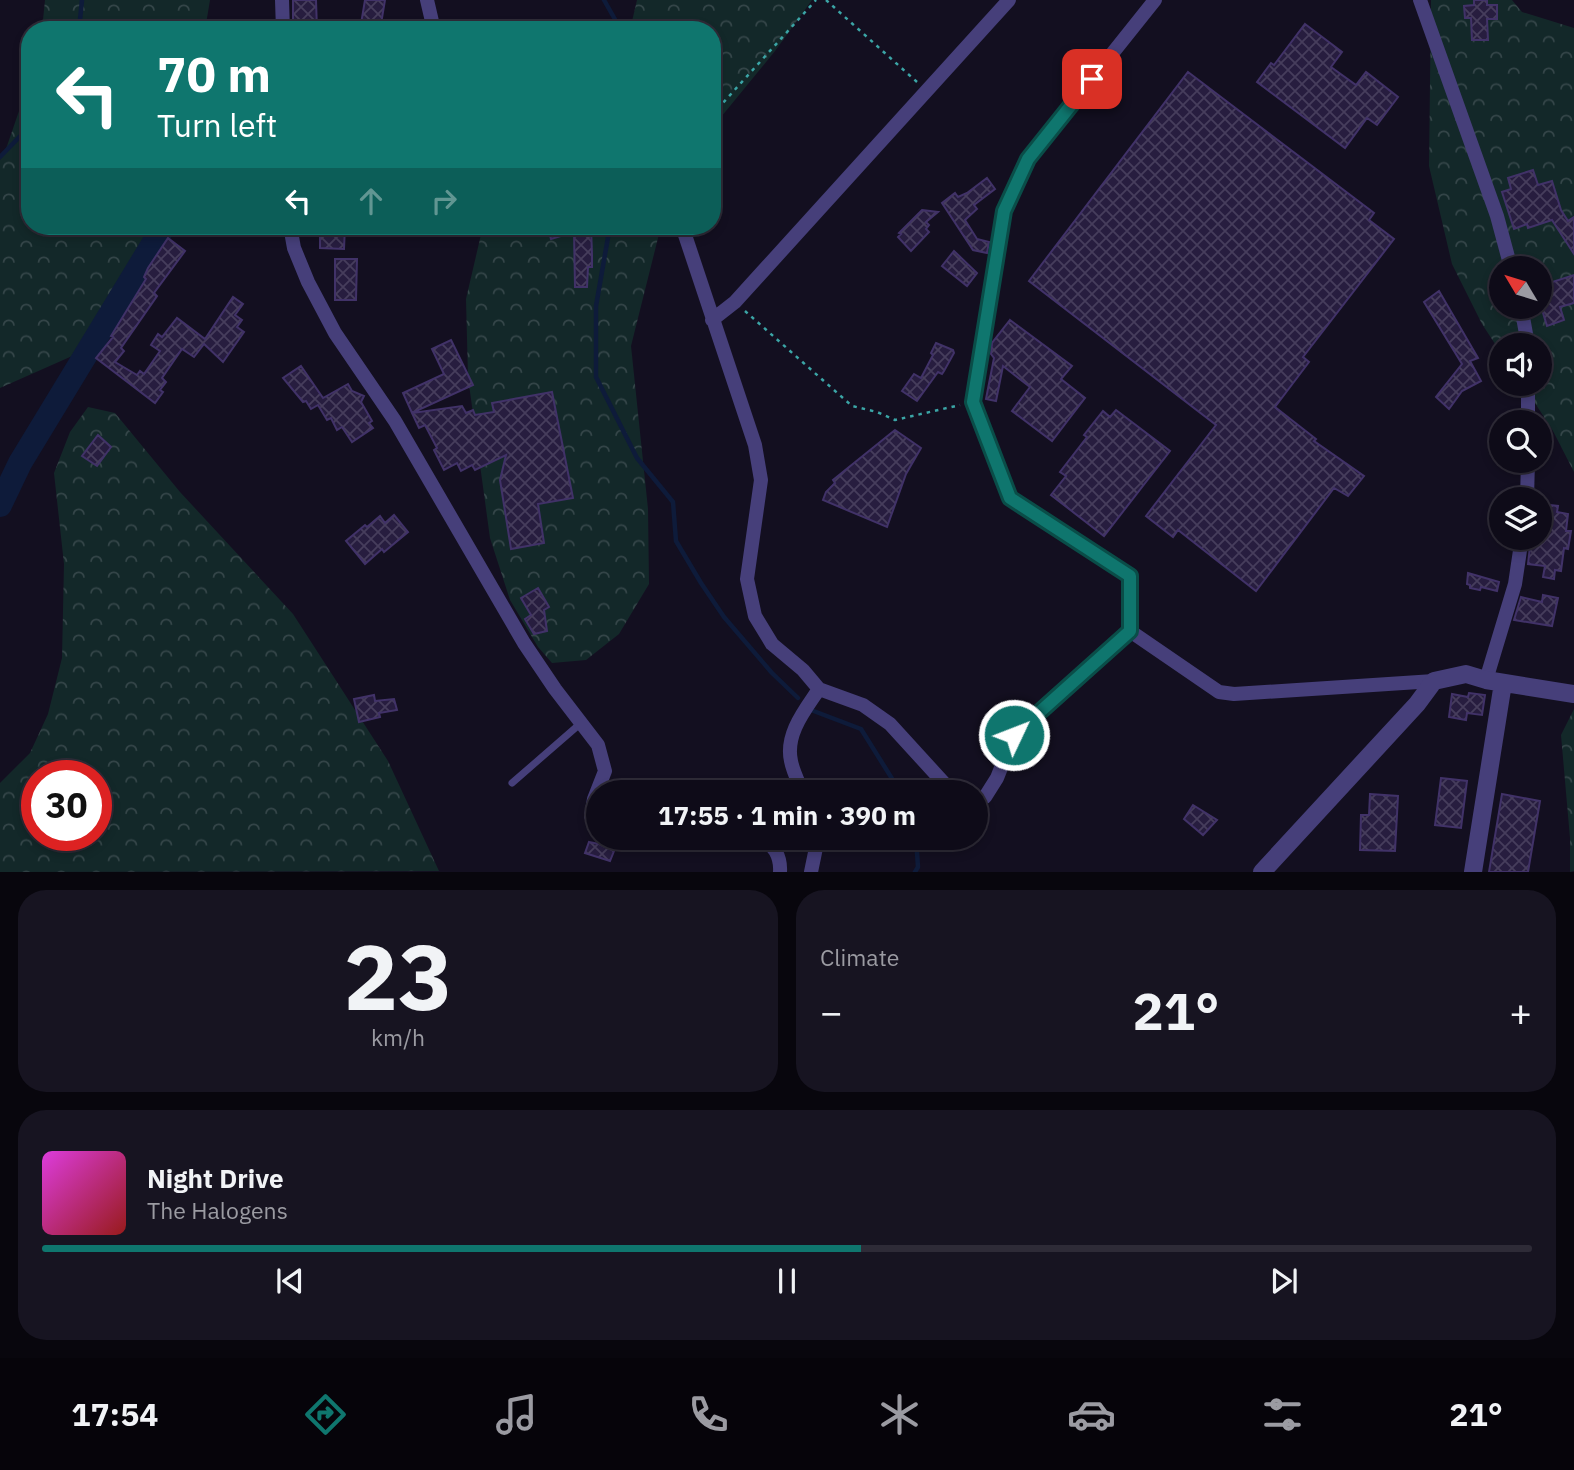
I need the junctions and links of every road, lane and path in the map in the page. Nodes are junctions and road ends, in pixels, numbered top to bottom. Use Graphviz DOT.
graph roads {
  1 [pos="282,0"];
  2 [pos="426,0"];
  3 [pos="816,0"];
  4 [pos="826,0"];
  5 [pos="1009,0"];
  6 [pos="1155,0"];
  7 [pos="1420,0"];
  8 [pos="283,21"];
  9 [pos="432,21"];
  10 [pos="926,91"];
  11 [pos="721,105"];
  12 [pos="292,235"];
  13 [pos="685,235"];
  14 [pos="1508,256"];
  15 [pos="735,302"];
  16 [pos="712,320"];
  17 [pos="973,402"];
  18 [pos="1520,550"];
  19 [pos="1130,631"];
  20 [pos="1434,681"];
  21 [pos="1494,682"];
  22 [pos="819,689"];
  23 [pos="1574,694"];
  24 [pos="581,723"];
  25 [pos="601,780"];
  26 [pos="798,780"];
  27 [pos="941,780"];
  28 [pos="512,783"];
  29 [pos="988,792"];
  30 [pos="775,850"];
  31 [pos="816,850"];
  32 [pos="780,872"];
  33 [pos="811,872"];
  34 [pos="1262,872"];
  35 [pos="1473,872"];
  1 -- 8 [label="street"];
  2 -- 9 [label="street"];
  3 -- 11 [label="path"];
  4 -- 10 [label="path"];
  5 -- 10 [label="street"];
  6 -- 17 [label="street"];
  7 -- 14 [label="street"];
  10 -- 15 [label="street"];
  12 -- 24 [label="street"];
  13 -- 16 [label="street"];
  15 -- 16 [label="street"];
  15 -- 17 [label="path"];
  16 -- 22 [label="street"];
  17 -- 19 [label="street"];
  18 -- 21 [label="street"];
  19 -- 20 [label="street"];
  19 -- 29 [label="street"];
  20 -- 21 [label="street"];
  20 -- 34 [label="street"];
  21 -- 23 [label="street"];
  21 -- 35 [label="street"];
  22 -- 26 [label="street"];
  22 -- 27 [label="street"];
  24 -- 25 [label="street"];
  24 -- 28 [label="lane"];
  30 -- 32 [label="street"];
  31 -- 33 [label="street"];
}
